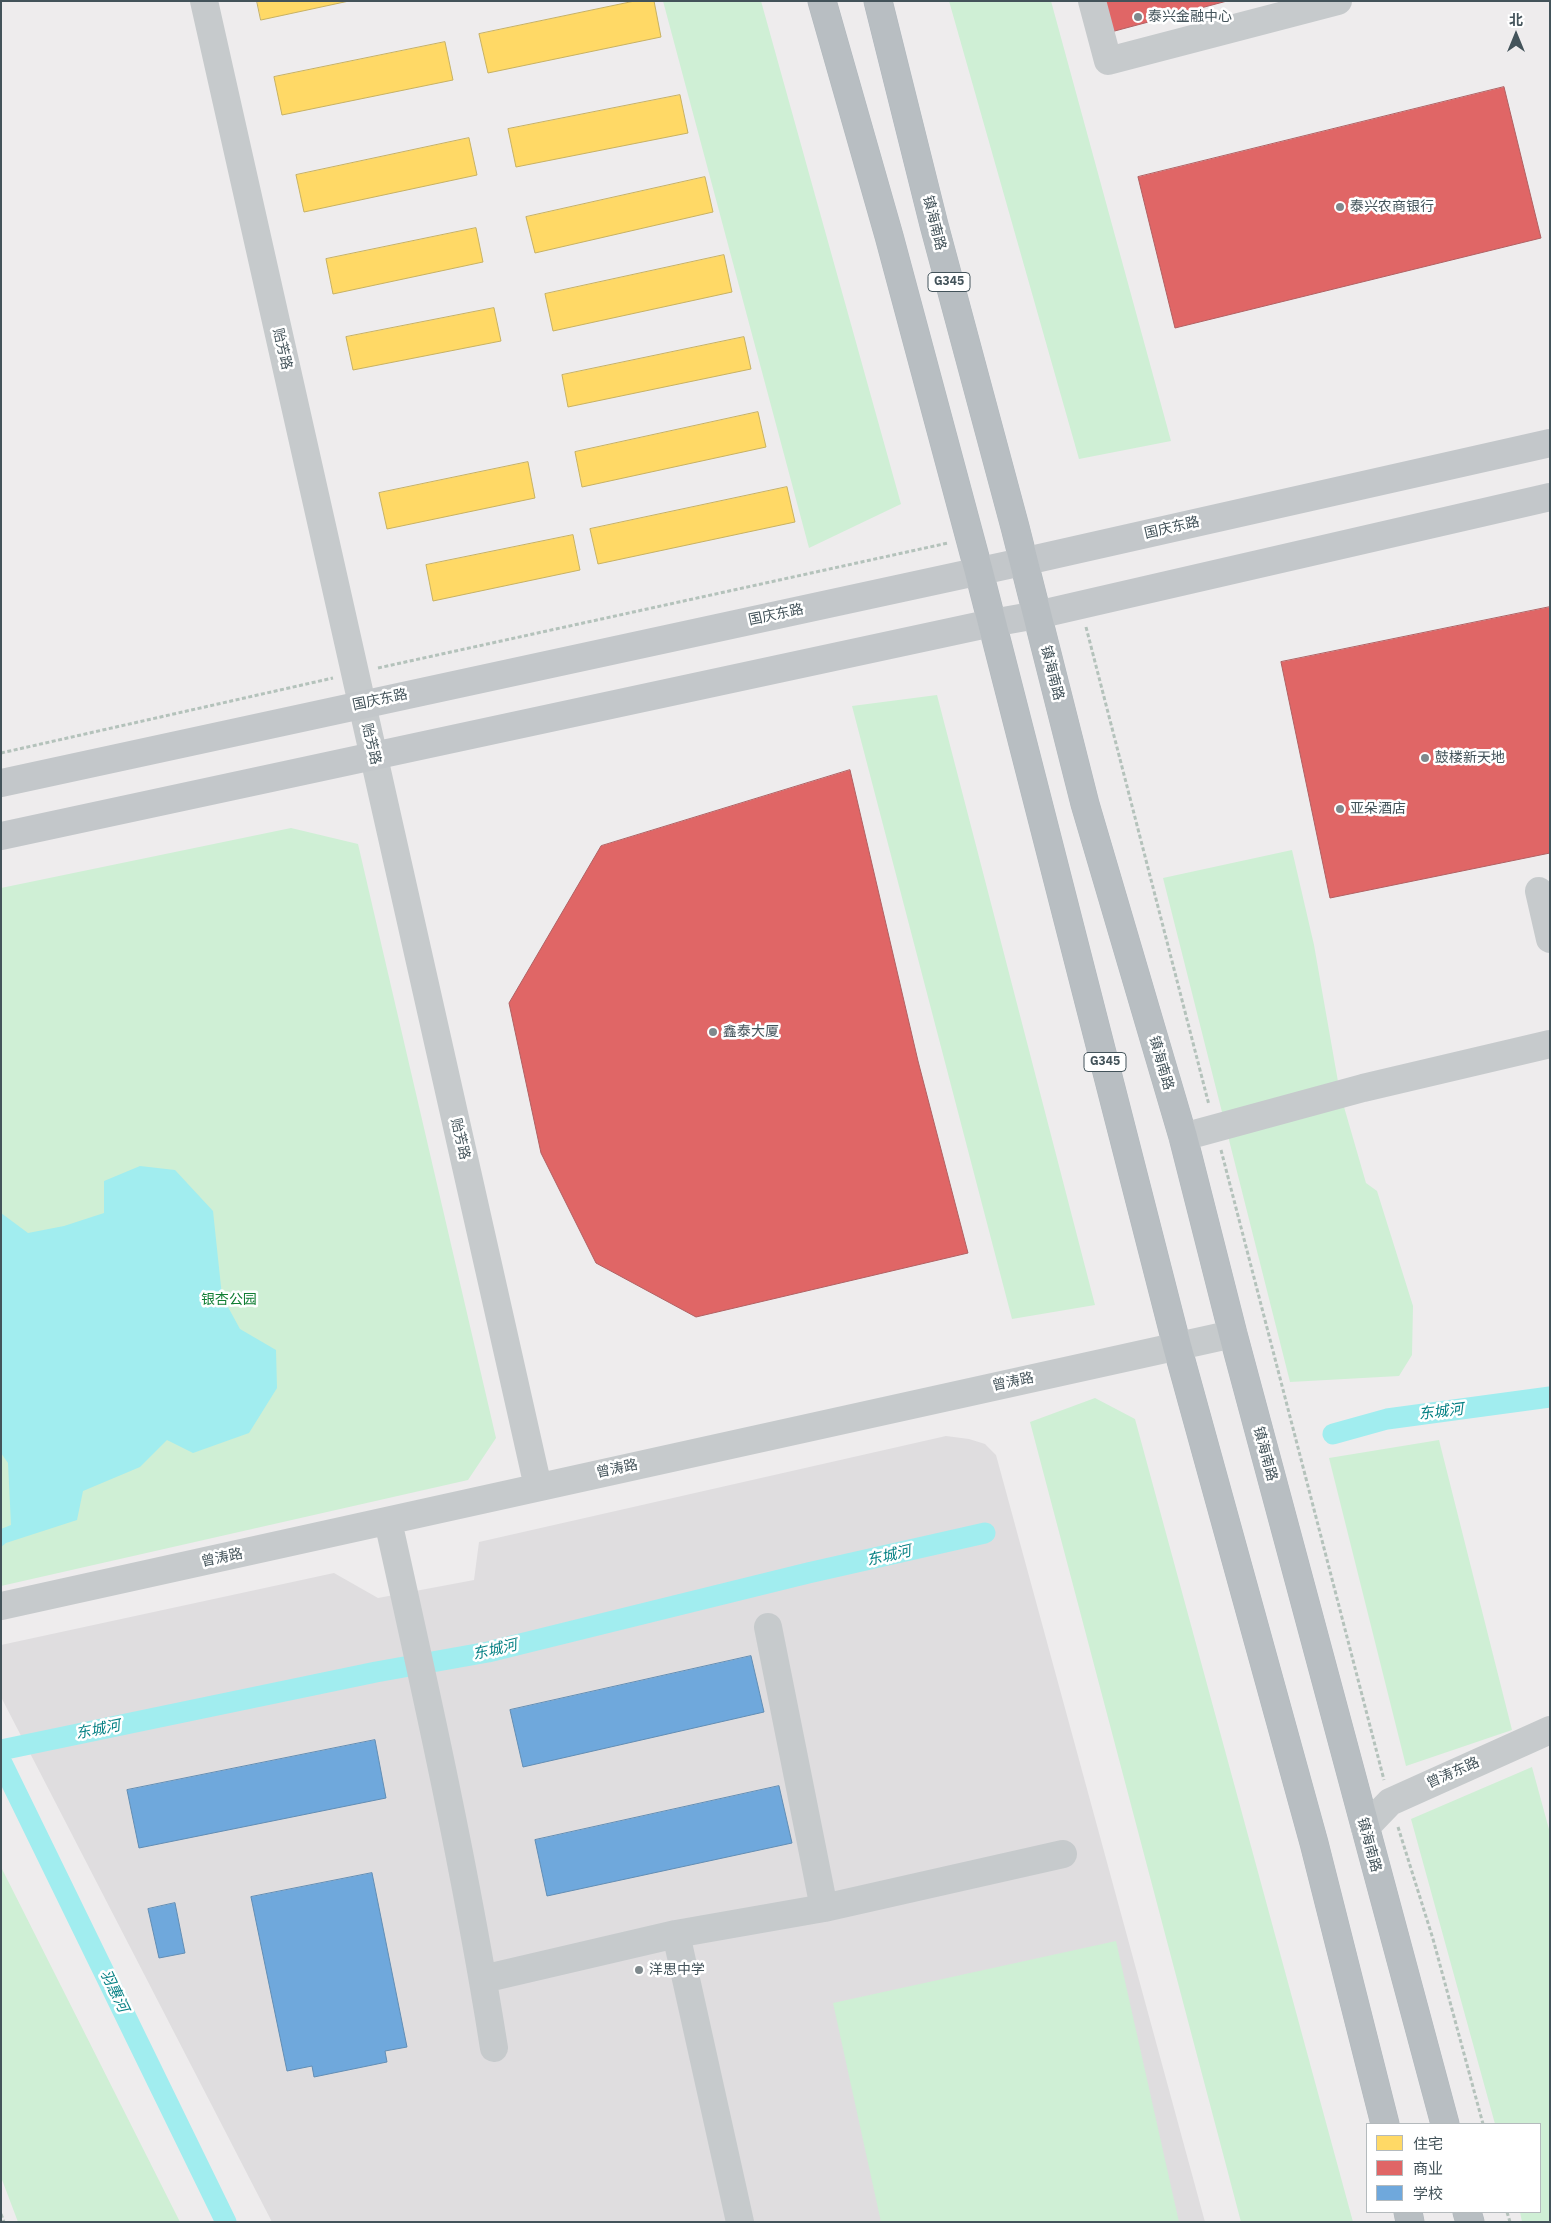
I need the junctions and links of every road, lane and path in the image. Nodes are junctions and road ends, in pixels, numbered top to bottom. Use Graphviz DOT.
graph roads {
  1 [pos="204,1"];
  2 [pos="822,1"];
  3 [pos="878,1"];
  4 [pos="1092,1"];
  5 [pos="1331,2"];
  6 [pos="1550,443"];
  7 [pos="1550,497"];
  8 [pos="970,538"];
  9 [pos="1022,562"];
  10 [pos="979,572"];
  11 [pos="1080,605"];
  12 [pos="1037,615"];
  13 [pos="992,623"];
  14 [pos="355,673"];
  15 [pos="362,704"];
  16 [pos="1,752"];
  17 [pos="374,756"];
  18 [pos="1,783"];
  19 [pos="1,836"];
  20 [pos="1539,890"];
  21 [pos="1550,939"];
  22 [pos="1550,1044"];
  23 [pos="1215,1127"];
  24 [pos="1183,1137"];
  25 [pos="1233,1334"];
  26 [pos="1178,1346"];
  27 [pos="1302,1464"];
  28 [pos="538,1487"];
  29 [pos="388,1521"];
  30 [pos="1,1606"];
  31 [pos="768,1628"];
  32 [pos="1550,1730"];
  33 [pos="1365,1828"];
  34 [pos="1063,1854"];
  35 [pos="824,1908"];
  36 [pos="676,1934"];
  37 [pos="483,1979"];
  38 [pos="494,2048"];
  39 [pos="1386,2123"];
  40 [pos="1444,2123"];
  41 [pos="1,2214"];
  42 [pos="4,2222"];
  43 [pos="740,2222"];
  1 -- 14 [label="street, 贻芳路"];
  2 -- 8 [label="highway, G345"];
  3 -- 9 [label="highway, 镇海南路 / G345"];
  4 -- 5 [label="street"];
  6 -- 9 [label="main road, 国庆东路"];
  7 -- 11 [label="main road"];
  8 -- 10 [label="highway, G345"];
  8 -- 14 [label="path"];
  9 -- 10 [label="main road, 国庆东路"];
  9 -- 12 [label="highway, 镇海南路 / G345"];
  10 -- 13 [label="highway, G345"];
  10 -- 15 [label="main road, 国庆东路"];
  11 -- 12 [label="main road"];
  11 -- 23 [label="path"];
  12 -- 13 [label="main road"];
  12 -- 24 [label="highway, 镇海南路 / G345"];
  13 -- 17 [label="main road"];
  13 -- 26 [label="highway, G345"];
  14 -- 15 [label="street, 贻芳路"];
  14 -- 16 [label="path"];
  15 -- 17 [label="street, 贻芳路"];
  15 -- 18 [label="main road, 国庆东路"];
  17 -- 19 [label="main road"];
  17 -- 28 [label="street, 贻芳路"];
  20 -- 21 [label="street"];
  22 -- 23 [label="street"];
  23 -- 24 [label="street"];
  23 -- 27 [label="path"];
  24 -- 25 [label="highway, 镇海南路 / G345"];
  25 -- 26 [label="street, 曾涛路"];
  25 -- 33 [label="highway, 镇海南路 / G345"];
  26 -- 28 [label="street, 曾涛路"];
  26 -- 39 [label="highway, G345"];
  28 -- 29 [label="street, 曾涛路"];
  29 -- 30 [label="street, 曾涛路"];
  29 -- 37 [label="street"];
  31 -- 35 [label="street"];
  32 -- 33 [label="street, 曾涛东路"];
  33 -- 40 [label="highway, 镇海南路 / G345"];
  34 -- 35 [label="street"];
  35 -- 36 [label="street"];
  36 -- 37 [label="street"];
  36 -- 43 [label="street"];
  37 -- 38 [label="street"];
  41 -- 42 [label="path"];
}
